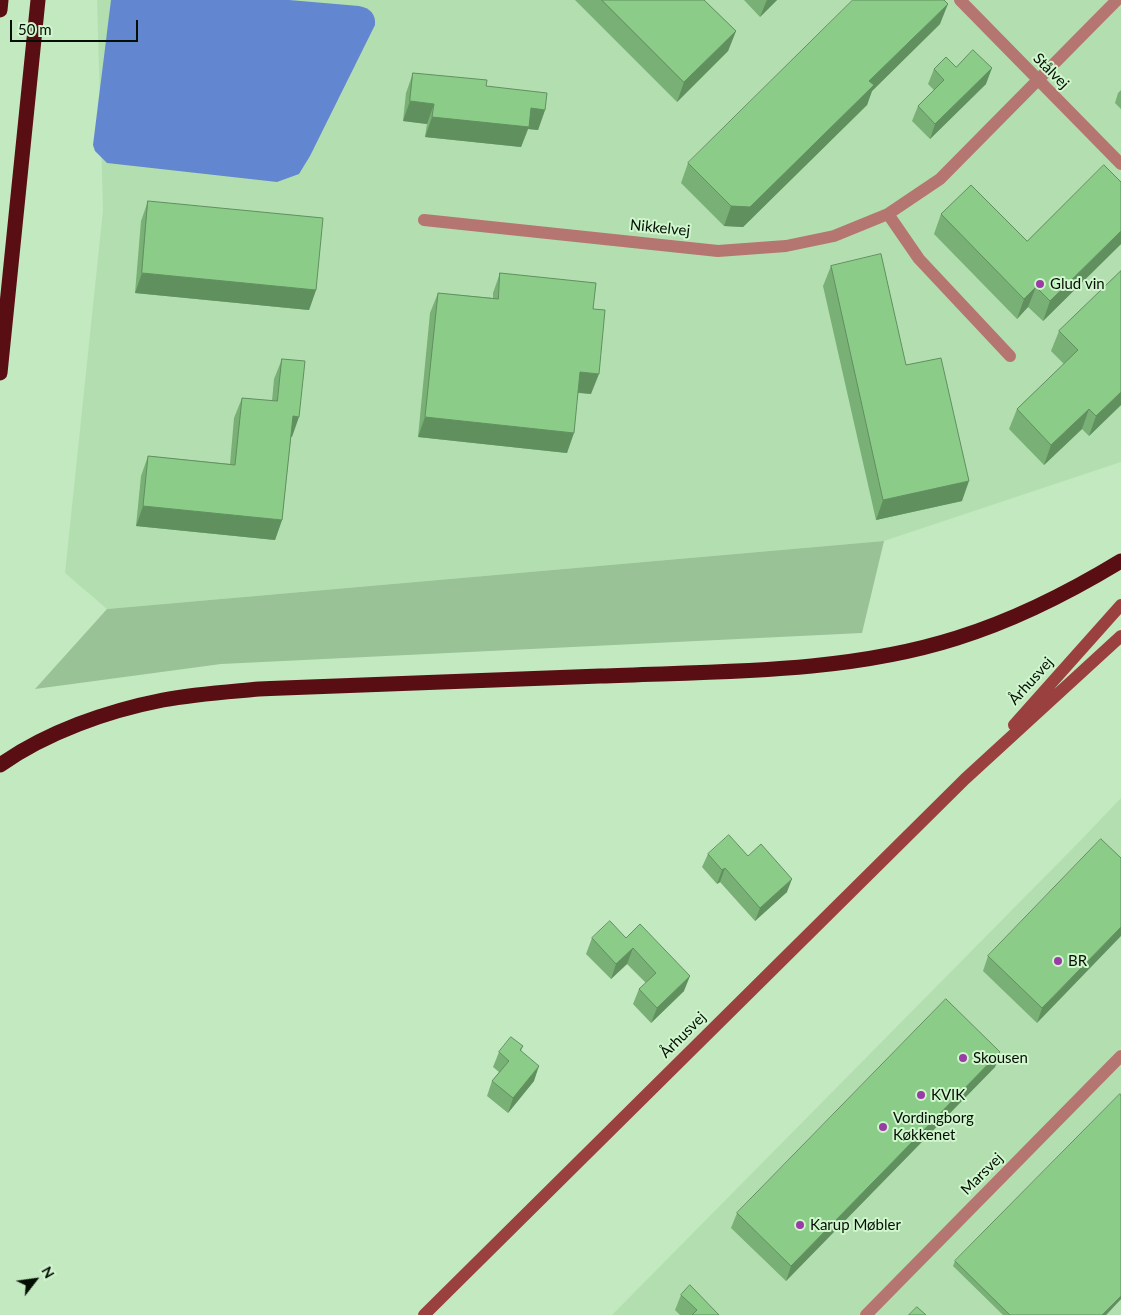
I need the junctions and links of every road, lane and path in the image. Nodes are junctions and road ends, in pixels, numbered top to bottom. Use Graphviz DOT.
graph roads {
  1 [pos="1,0"];
  2 [pos="38,0"];
  3 [pos="960,0"];
  4 [pos="1117,0"];
  5 [pos="0,10"];
  6 [pos="1036,80"];
  7 [pos="1121,164"];
  8 [pos="888,214"];
  9 [pos="424,220"];
  10 [pos="1010,356"];
  11 [pos="0,373"];
  12 [pos="1121,560"];
  13 [pos="1121,605"];
  14 [pos="1121,636"];
  15 [pos="0,765"];
  16 [pos="965,779"];
  17 [pos="1121,1056"];
  18 [pos="424,1315"];
  19 [pos="866,1315"];
  1 -- 5 [label="highway"];
  2 -- 11 [label="highway"];
  3 -- 6 [label="street, Stålvej"];
  4 -- 6 [label="street, Nikkelvej"];
  6 -- 7 [label="street, Stålvej"];
  6 -- 8 [label="street, Nikkelvej"];
  8 -- 9 [label="street, Nikkelvej"];
  8 -- 10 [label="street"];
  12 -- 15 [label="highway"];
  13 -- 16 [label="main road, Århusvej"];
  14 -- 16 [label="main road, Århusvej"];
  16 -- 18 [label="main road, Århusvej"];
  17 -- 19 [label="street, Marsvej"];
}
